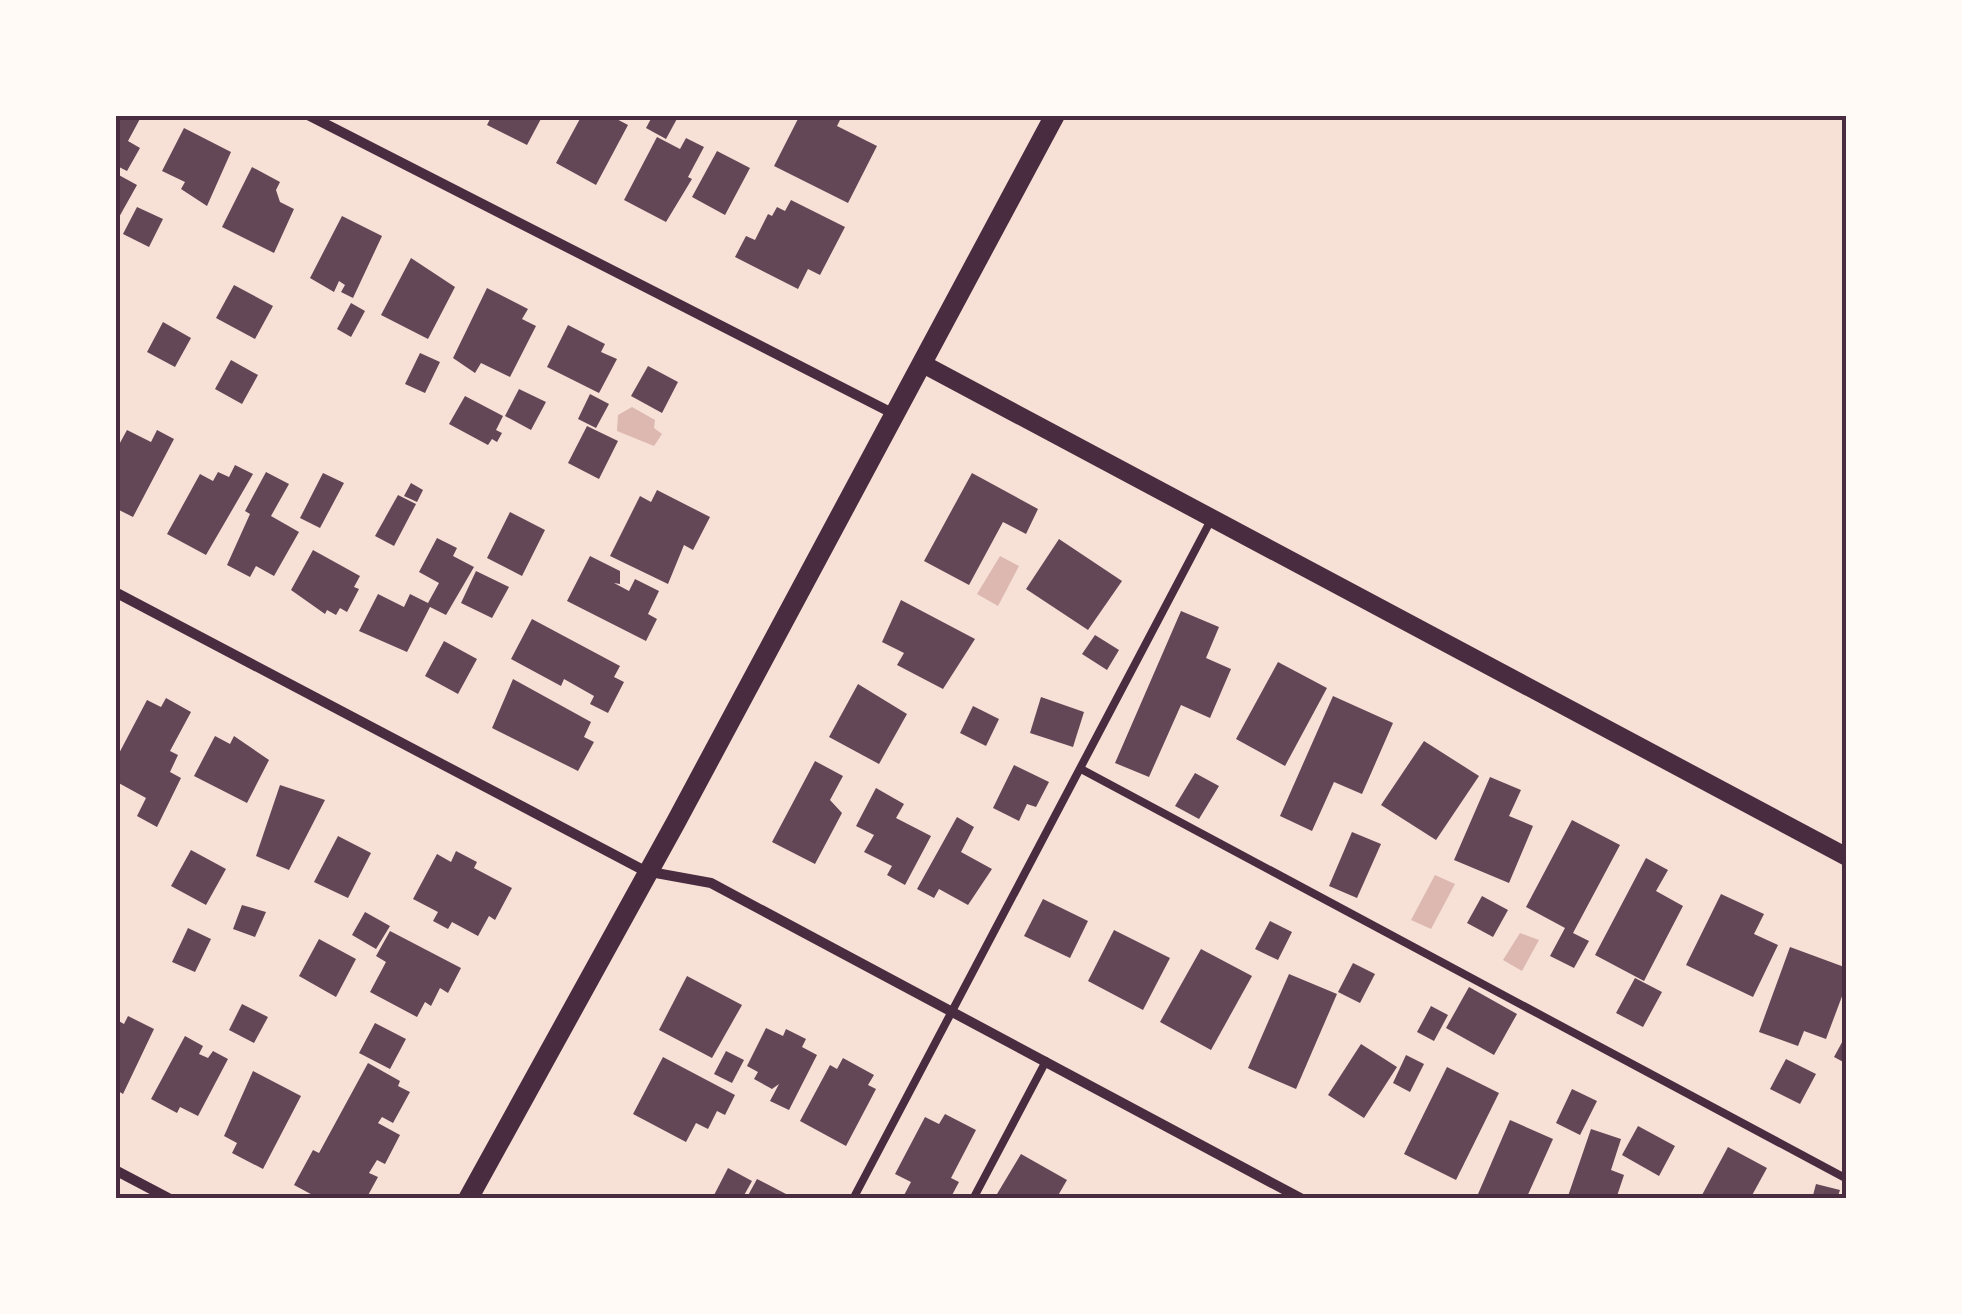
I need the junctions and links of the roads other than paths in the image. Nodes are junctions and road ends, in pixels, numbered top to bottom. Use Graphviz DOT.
graph roads {
  1 [pos="308,115"];
  2 [pos="1055,115"];
  3 [pos="922,364"];
  4 [pos="894,414"];
  5 [pos="1212,518"];
  6 [pos="115,592"];
  7 [pos="1081,769"];
  8 [pos="1847,857"];
  9 [pos="646,871"];
  10 [pos="953,1011"];
  11 [pos="1046,1061"];
  12 [pos="115,1170"];
  13 [pos="1847,1179"];
  14 [pos="170,1199"];
  15 [pos="468,1199"];
  16 [pos="853,1199"];
  17 [pos="973,1199"];
  18 [pos="1302,1199"];
  1 -- 4 [label="street"];
  2 -- 3 [label="main road"];
  3 -- 4 [label="main road"];
  3 -- 5 [label="street"];
  4 -- 9 [label="main road"];
  5 -- 7 [label="lane"];
  5 -- 8 [label="street"];
  6 -- 9 [label="street"];
  7 -- 10 [label="lane"];
  7 -- 13 [label="lane"];
  9 -- 10 [label="street"];
  9 -- 15 [label="main road"];
  10 -- 11 [label="street"];
  10 -- 16 [label="lane"];
  11 -- 17 [label="lane"];
  11 -- 18 [label="street"];
  12 -- 14 [label="street"];
}
